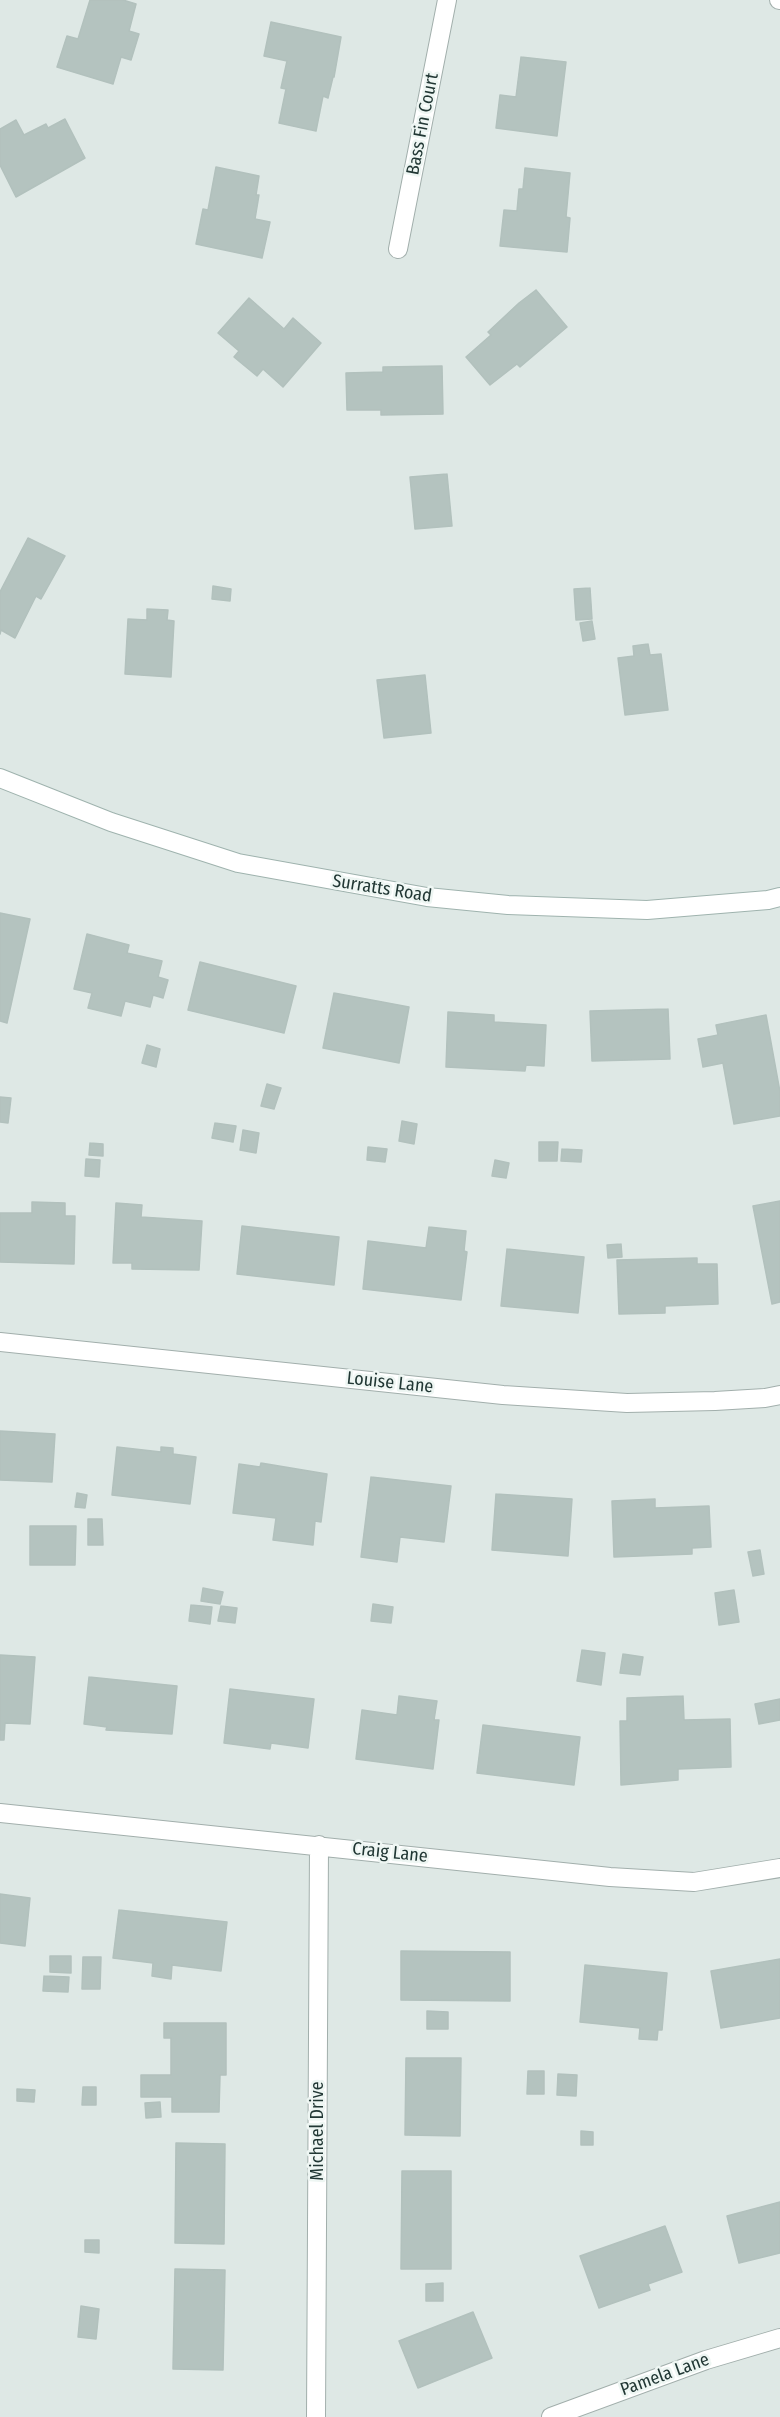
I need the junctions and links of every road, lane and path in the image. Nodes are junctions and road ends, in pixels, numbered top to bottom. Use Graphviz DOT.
graph roads {
  1 [pos="447,0"];
  2 [pos="398,249"];
  3 [pos="0,778"];
  4 [pos="780,897"];
  5 [pos="0,1341"];
  6 [pos="780,1395"];
  7 [pos="0,1813"];
  8 [pos="319,1845"];
  9 [pos="780,1868"];
  10 [pos="780,2337"];
  11 [pos="316,2417"];
  12 [pos="551,2417"];
  1 -- 2 [label="street, Bass Fin Court"];
  3 -- 4 [label="street, Surratts Road"];
  5 -- 6 [label="street, Louise Lane"];
  7 -- 8 [label="street, Craig Lane"];
  8 -- 9 [label="street, Craig Lane"];
  8 -- 11 [label="street, Michael Drive"];
  10 -- 12 [label="street, Pamela Lane"];
}
